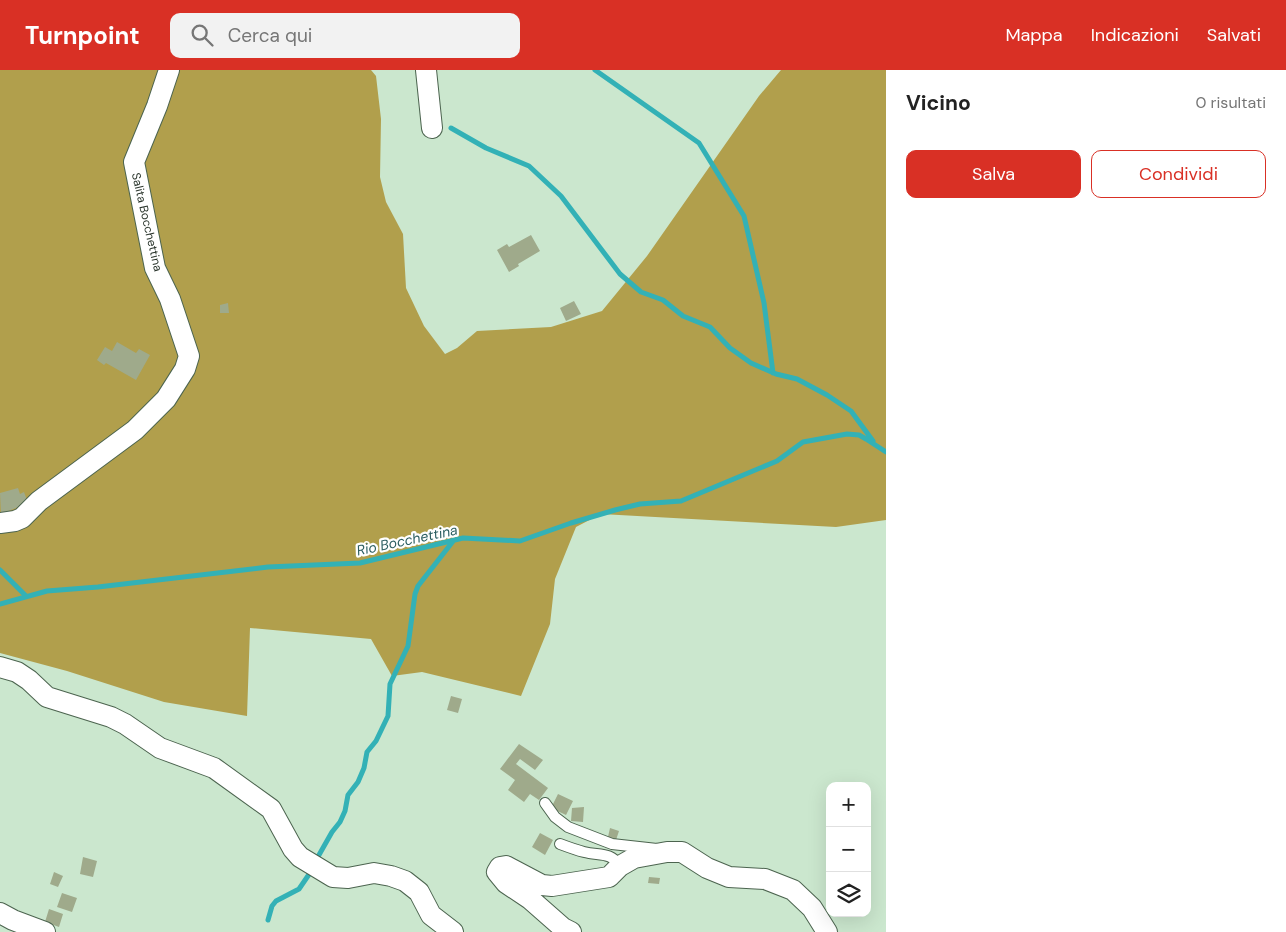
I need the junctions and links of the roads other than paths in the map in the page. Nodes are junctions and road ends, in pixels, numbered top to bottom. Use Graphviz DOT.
graph roads {
  1 [pos="169,70"];
  2 [pos="426,70"];
  3 [pos="432,128"];
  4 [pos="0,522"];
  5 [pos="0,667"];
  6 [pos="544,803"];
  7 [pos="560,844"];
  8 [pos="667,852"];
  9 [pos="620,866"];
  10 [pos="0,913"];
  11 [pos="45,932"];
  12 [pos="453,932"];
  13 [pos="571,932"];
  14 [pos="827,932"];
  1 -- 4 [label="street, Salita Bocchettina"];
  2 -- 3 [label="street"];
  5 -- 12 [label="street"];
  6 -- 8 [label="lane"];
  7 -- 9 [label="lane"];
  8 -- 9 [label="street"];
  8 -- 14 [label="street"];
  9 -- 13 [label="street"];
  10 -- 11 [label="street"];
}
